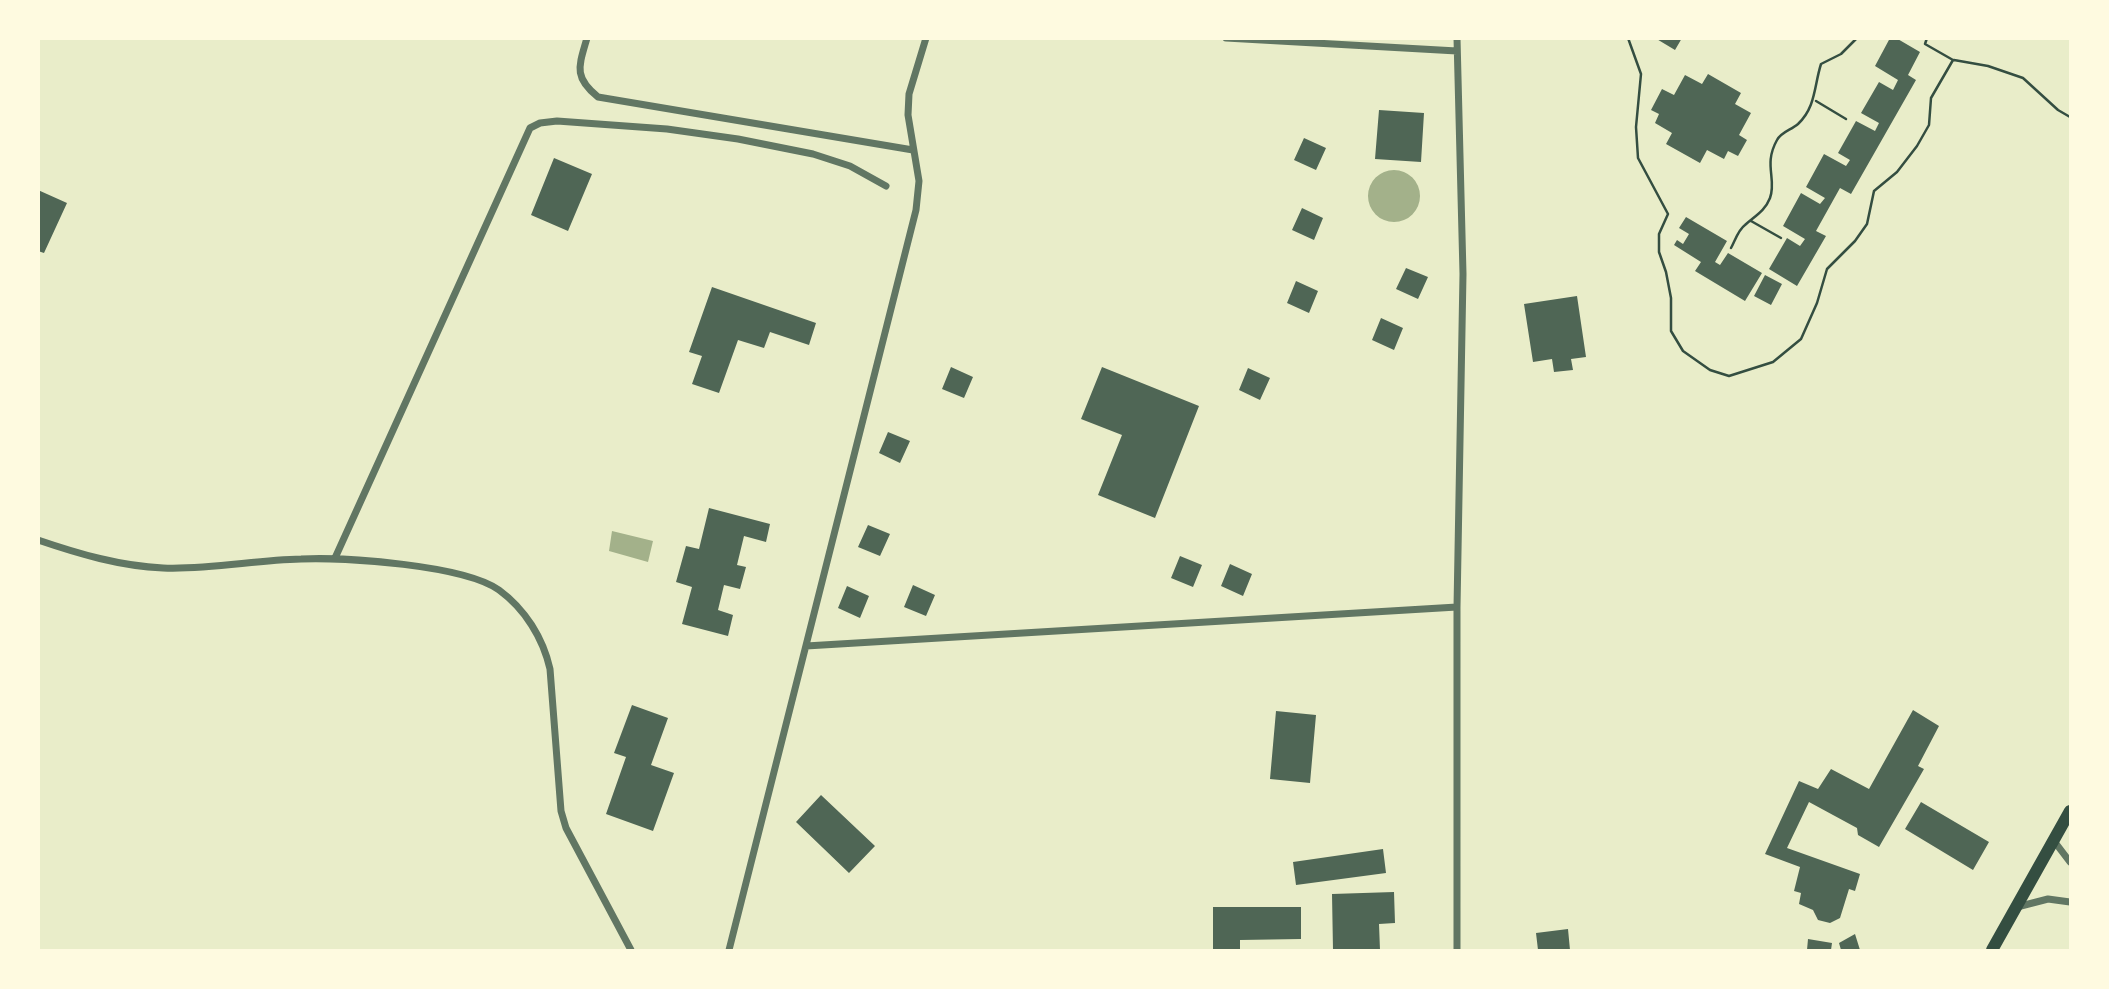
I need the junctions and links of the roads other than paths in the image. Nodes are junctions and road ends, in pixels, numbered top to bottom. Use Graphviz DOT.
graph roads {
  1 [pos="587,38"];
  2 [pos="926,38"];
  3 [pos="1226,38"];
  4 [pos="1457,38"];
  5 [pos="1457,51"];
  6 [pos="912,150"];
  7 [pos="886,186"];
  8 [pos="38,540"];
  9 [pos="335,558"];
  10 [pos="1457,607"];
  11 [pos="807,646"];
  12 [pos="2070,811"];
  13 [pos="2054,840"];
  14 [pos="2070,862"];
  15 [pos="2070,902"];
  16 [pos="2016,908"];
  17 [pos="631,950"];
  18 [pos="729,950"];
  19 [pos="1457,950"];
  20 [pos="1992,950"];
  1 -- 6 [label="street"];
  2 -- 6 [label="street"];
  3 -- 5 [label="street"];
  4 -- 5 [label="street"];
  5 -- 10 [label="street"];
  6 -- 11 [label="street"];
  7 -- 9 [label="street"];
  8 -- 9 [label="street"];
  9 -- 17 [label="street"];
  10 -- 11 [label="street"];
  10 -- 19 [label="street"];
  11 -- 18 [label="street"];
  12 -- 13 [label="main road"];
  13 -- 14 [label="street"];
  13 -- 16 [label="main road"];
  15 -- 16 [label="street"];
  16 -- 20 [label="main road"];
}
